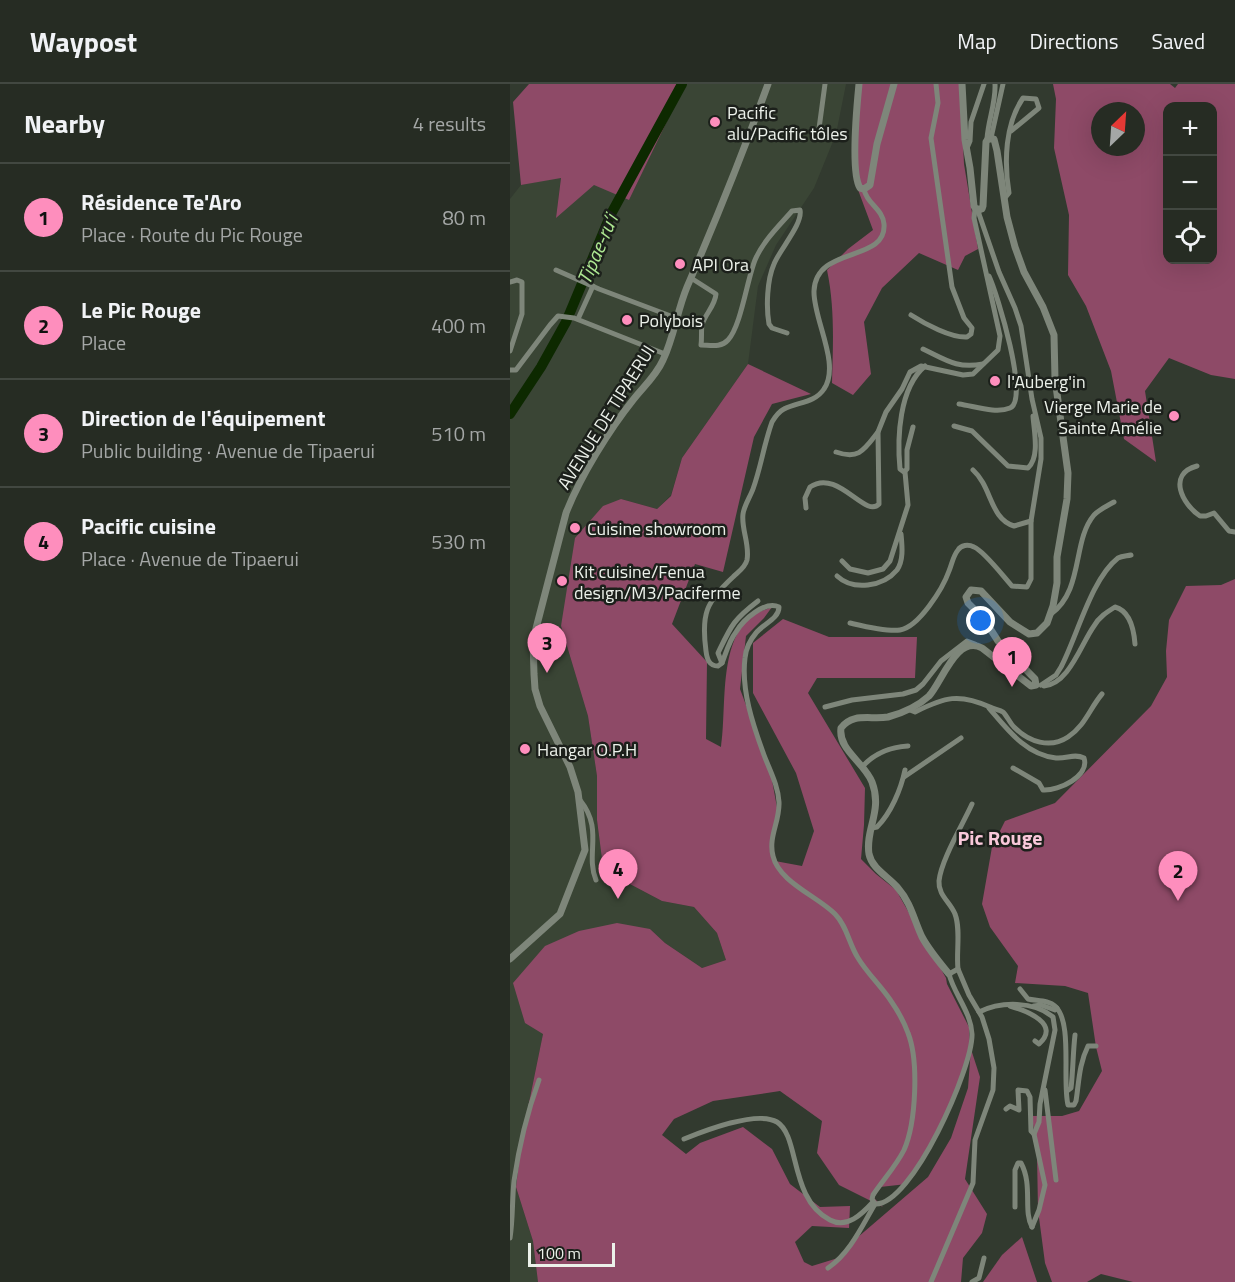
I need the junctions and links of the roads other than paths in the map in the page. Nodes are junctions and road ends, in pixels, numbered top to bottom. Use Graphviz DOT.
graph roads {
  1 [pos="768,84"];
  2 [pos="825,84"];
  3 [pos="859,84"];
  4 [pos="894,84"];
  5 [pos="936,84"];
  6 [pos="962,84"];
  7 [pos="984,84"];
  8 [pos="995,84"];
  9 [pos="1004,84"];
  10 [pos="1011,131"];
  11 [pos="818,135"];
  12 [pos="989,139"];
  13 [pos="966,149"];
  14 [pos="864,189"];
  15 [pos="1004,199"];
  16 [pos="977,209"];
  17 [pos="987,268"];
  18 [pos="556,270"];
  19 [pos="692,278"];
  20 [pos="510,282"];
  21 [pos="592,286"];
  22 [pos="911,315"];
  23 [pos="676,318"];
  24 [pos="576,319"];
  25 [pos="787,333"];
  26 [pos="923,349"];
  27 [pos="510,351"];
  28 [pos="665,354"];
  29 [pos="984,364"];
  30 [pos="925,366"];
  31 [pos="510,370"];
  32 [pos="1032,399"];
  33 [pos="959,404"];
  34 [pos="954,426"];
  35 [pos="913,427"];
  36 [pos="878,432"];
  37 [pos="837,452"];
  38 [pos="1197,466"];
  39 [pos="973,470"];
  40 [pos="905,472"];
  41 [pos="1114,502"];
  42 [pos="806,508"];
  43 [pos="1031,521"];
  44 [pos="900,529"];
  45 [pos="1235,532"];
  46 [pos="1131,555"];
  47 [pos="842,561"];
  48 [pos="837,576"];
  49 [pos="758,601"];
  50 [pos="1051,614"];
  51 [pos="850,624"];
  52 [pos="976,644"];
  53 [pos="1135,644"];
  54 [pos="722,663"];
  55 [pos="1039,685"];
  56 [pos="1102,694"];
  57 [pos="987,706"];
  58 [pos="825,707"];
  59 [pos="910,710"];
  60 [pos="961,738"];
  61 [pos="908,746"];
  62 [pos="863,766"];
  63 [pos="1013,768"];
  64 [pos="905,770"];
  65 [pos="904,777"];
  66 [pos="580,800"];
  67 [pos="972,804"];
  68 [pos="872,828"];
  69 [pos="596,880"];
  70 [pos="510,959"];
  71 [pos="958,969"];
  72 [pos="949,974"];
  73 [pos="1020,989"];
  74 [pos="1003,1005"];
  75 [pos="1031,1007"];
  76 [pos="1057,1008"];
  77 [pos="979,1012"];
  78 [pos="1076,1035"];
  79 [pos="1035,1041"];
  80 [pos="1096,1046"];
  81 [pos="539,1080"];
  82 [pos="1044,1085"];
  83 [pos="1067,1091"];
  84 [pos="1006,1109"];
  85 [pos="1034,1134"];
  86 [pos="684,1139"];
  87 [pos="1056,1180"];
  88 [pos="874,1203"];
  89 [pos="1015,1207"];
  90 [pos="510,1238"];
  91 [pos="984,1258"];
  92 [pos="828,1268"];
  93 [pos="931,1282"];
  94 [pos="972,1282"];
  1 -- 19 [label="street, AVENUE DE TIPAERUI"];
  2 -- 11 [label="street"];
  3 -- 14 [label="street"];
  4 -- 14 [label="street"];
  5 -- 22 [label="street"];
  6 -- 13 [label="street"];
  7 -- 13 [label="street"];
  8 -- 12 [label="street"];
  9 -- 12 [label="street"];
  10 -- 10 [label="street"];
  10 -- 15 [label="street"];
  12 -- 15 [label="street"];
  12 -- 16 [label="street"];
  13 -- 16 [label="street"];
  14 -- 54 [label="street"];
  15 -- 50 [label="street"];
  16 -- 17 [label="street"];
  16 -- 32 [label="street"];
  17 -- 29 [label="street"];
  17 -- 33 [label="street"];
  18 -- 21 [label="street"];
  19 -- 23 [label="street, AVENUE DE TIPAERUI"];
  19 -- 25 [label="street"];
  20 -- 27 [label="street"];
  21 -- 23 [label="street"];
  21 -- 24 [label="street"];
  23 -- 28 [label="street, AVENUE DE TIPAERUI"];
  24 -- 28 [label="street"];
  24 -- 31 [label="street"];
  26 -- 29 [label="street"];
  28 -- 66 [label="street, AVENUE DE TIPAERUI"];
  29 -- 30 [label="street"];
  30 -- 36 [label="street"];
  30 -- 40 [label="street"];
  32 -- 34 [label="street"];
  32 -- 43 [label="street"];
  35 -- 40 [label="street"];
  36 -- 37 [label="street"];
  36 -- 42 [label="street"];
  38 -- 45 [label="street"];
  39 -- 43 [label="street"];
  40 -- 44 [label="street"];
  41 -- 50 [label="street"];
  43 -- 51 [label="street"];
  44 -- 47 [label="street"];
  44 -- 48 [label="street"];
  46 -- 55 [label="street"];
  49 -- 54 [label="street"];
  50 -- 55 [label="street"];
  52 -- 55 [label="street"];
  52 -- 58 [label="street"];
  52 -- 59 [label="street"];
  53 -- 55 [label="street"];
  54 -- 88 [label="street"];
  56 -- 57 [label="street"];
  57 -- 59 [label="street"];
  57 -- 63 [label="street"];
  59 -- 62 [label="street"];
  60 -- 65 [label="street"];
  61 -- 62 [label="street"];
  62 -- 68 [label="street"];
  64 -- 65 [label="street"];
  65 -- 68 [label="street"];
  66 -- 69 [label="street"];
  66 -- 70 [label="street, AVENUE DE TIPAERUI"];
  67 -- 71 [label="street"];
  68 -- 72 [label="street"];
  71 -- 72 [label="street"];
  71 -- 77 [label="street"];
  72 -- 88 [label="street"];
  73 -- 76 [label="street"];
  74 -- 75 [label="street"];
  74 -- 77 [label="street"];
  74 -- 79 [label="street"];
  75 -- 76 [label="street"];
  75 -- 82 [label="street"];
  76 -- 83 [label="street"];
  77 -- 93 [label="street"];
  78 -- 83 [label="street"];
  80 -- 83 [label="street"];
  81 -- 90 [label="street"];
  82 -- 85 [label="street"];
  82 -- 87 [label="street"];
  84 -- 85 [label="street"];
  85 -- 89 [label="street"];
  86 -- 88 [label="street"];
  88 -- 92 [label="street"];
  91 -- 94 [label="street"];
}
